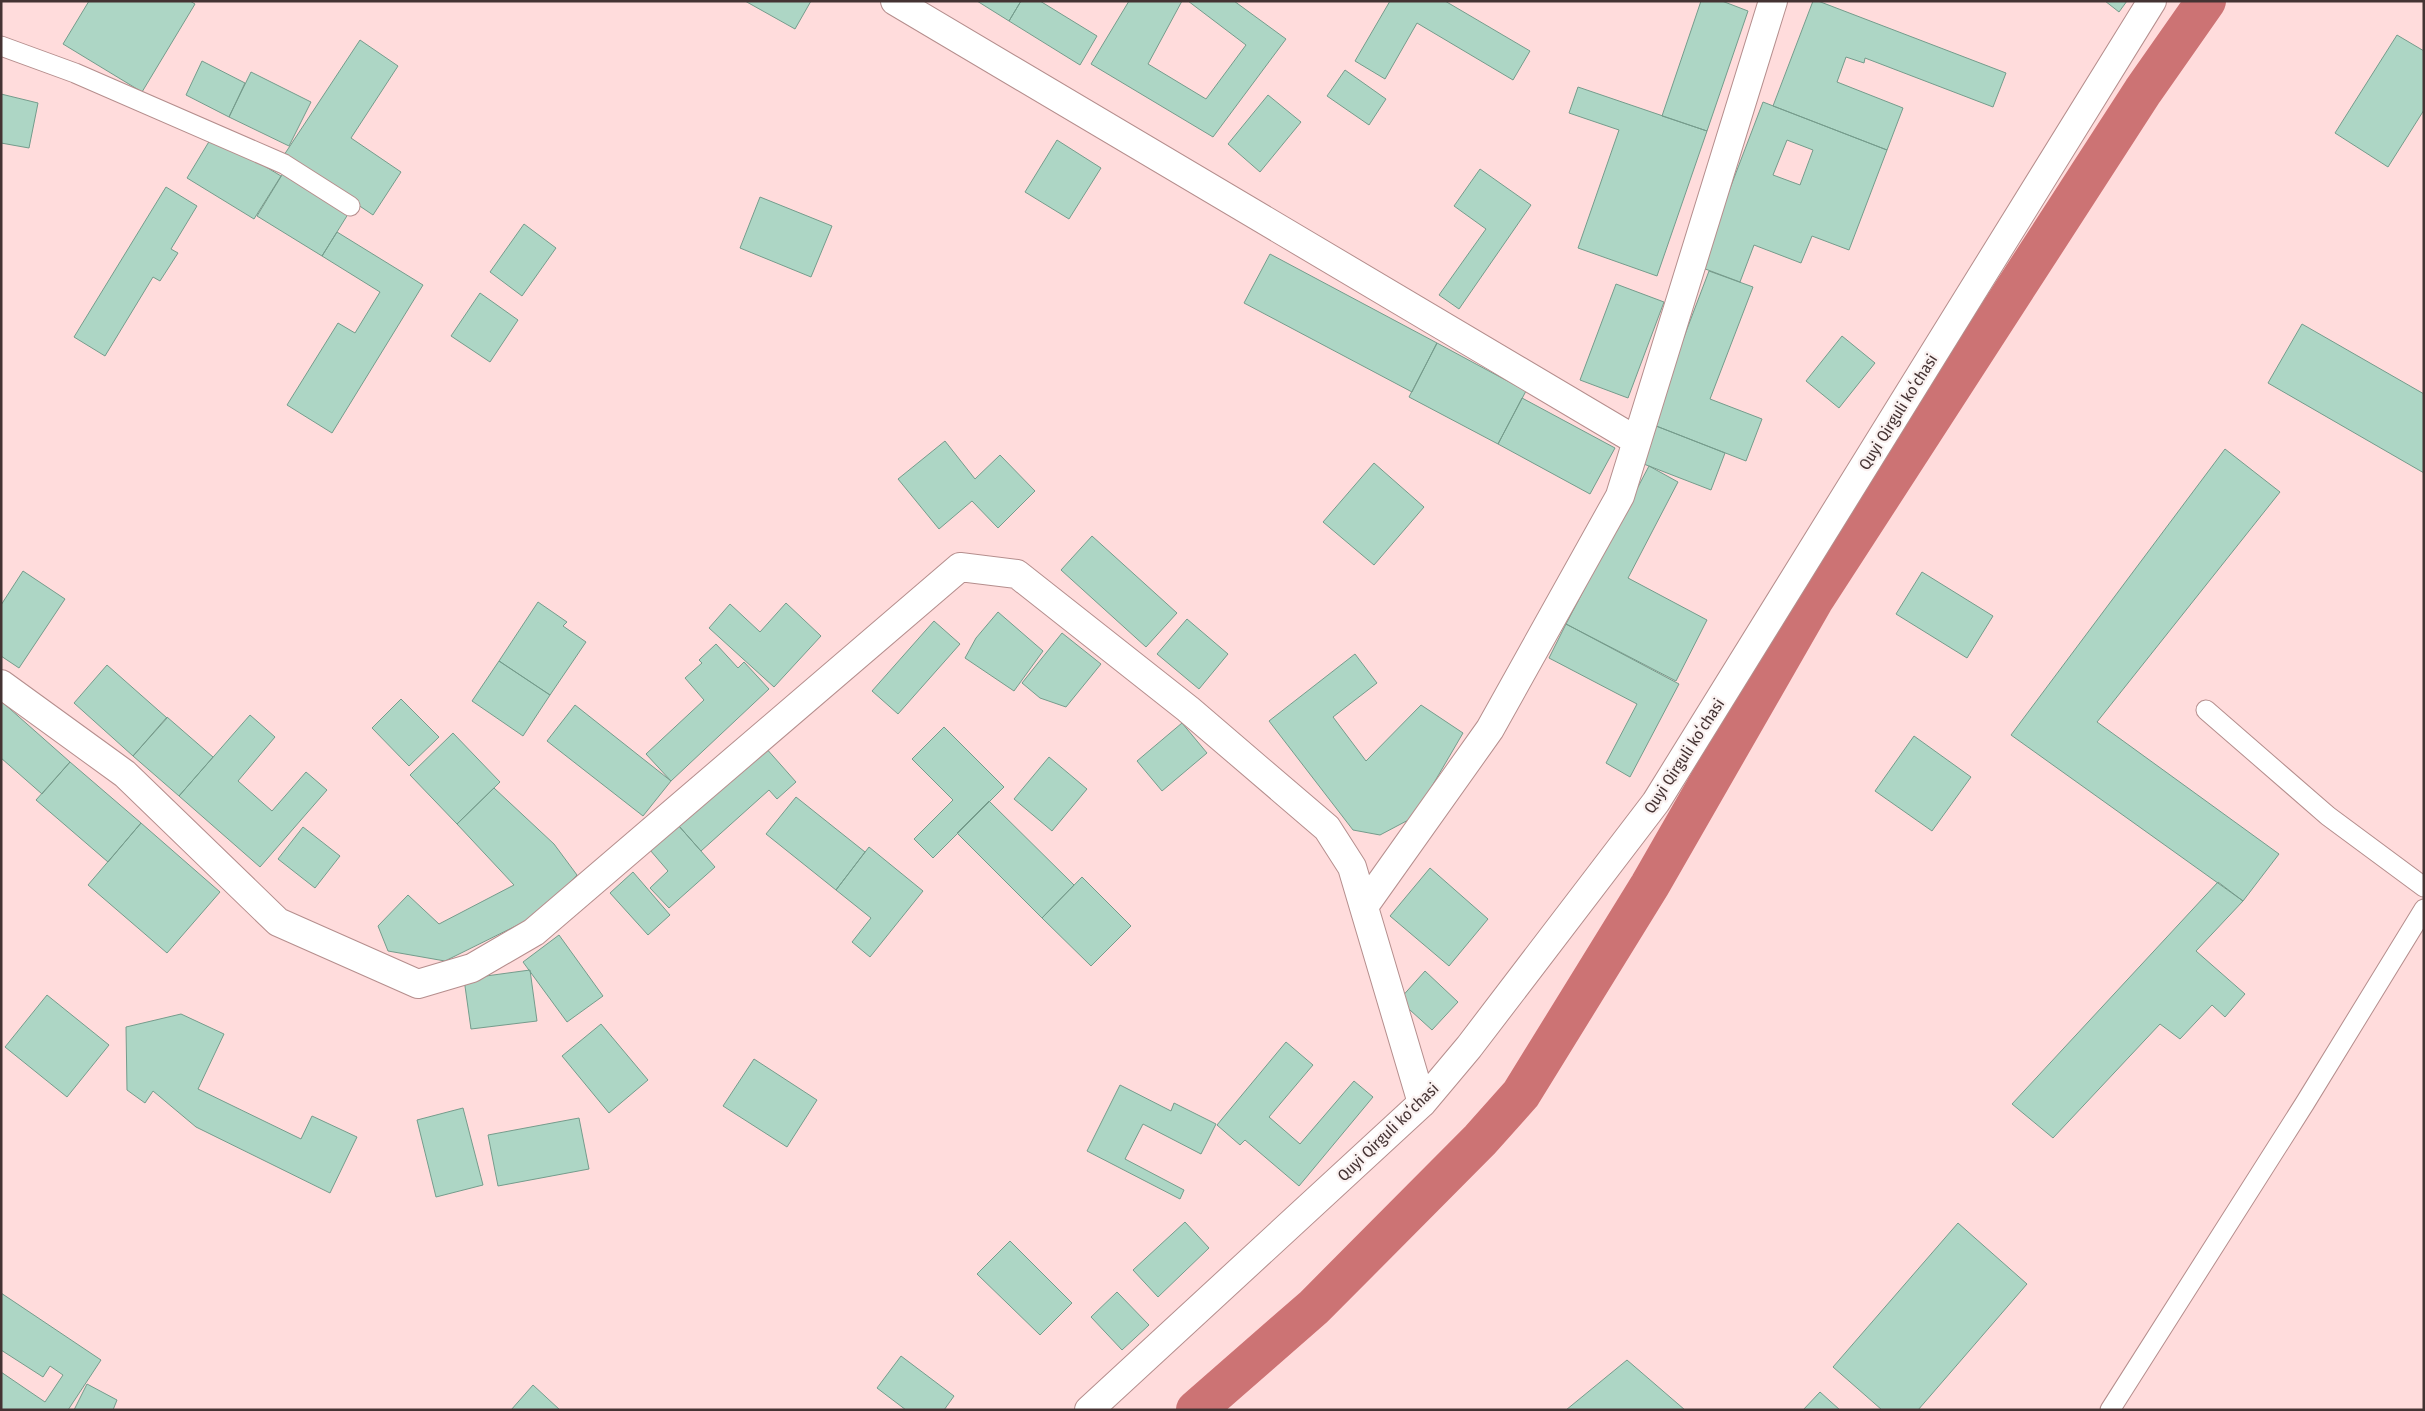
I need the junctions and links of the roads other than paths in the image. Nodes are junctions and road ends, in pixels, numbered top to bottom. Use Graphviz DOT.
graph roads {
  1 [pos="895,1"];
  2 [pos="1773,1"];
  3 [pos="2152,1"];
  4 [pos="1,46"];
  5 [pos="350,206"];
  6 [pos="1637,441"];
  7 [pos="1,684"];
  8 [pos="2206,710"];
  9 [pos="2424,887"];
  10 [pos="1365,905"];
  11 [pos="2424,909"];
  12 [pos="1422,1103"];
  13 [pos="1090,1410"];
  14 [pos="2110,1410"];
  1 -- 6 [label="street"];
  2 -- 6 [label="street"];
  3 -- 12 [label="street, Quyi Qirguli koʻchasi"];
  4 -- 5 [label="lane"];
  6 -- 10 [label="street"];
  7 -- 10 [label="street"];
  8 -- 9 [label="lane"];
  10 -- 12 [label="street"];
  11 -- 14 [label="lane"];
  12 -- 13 [label="street, Quyi Qirguli koʻchasi"];
}
